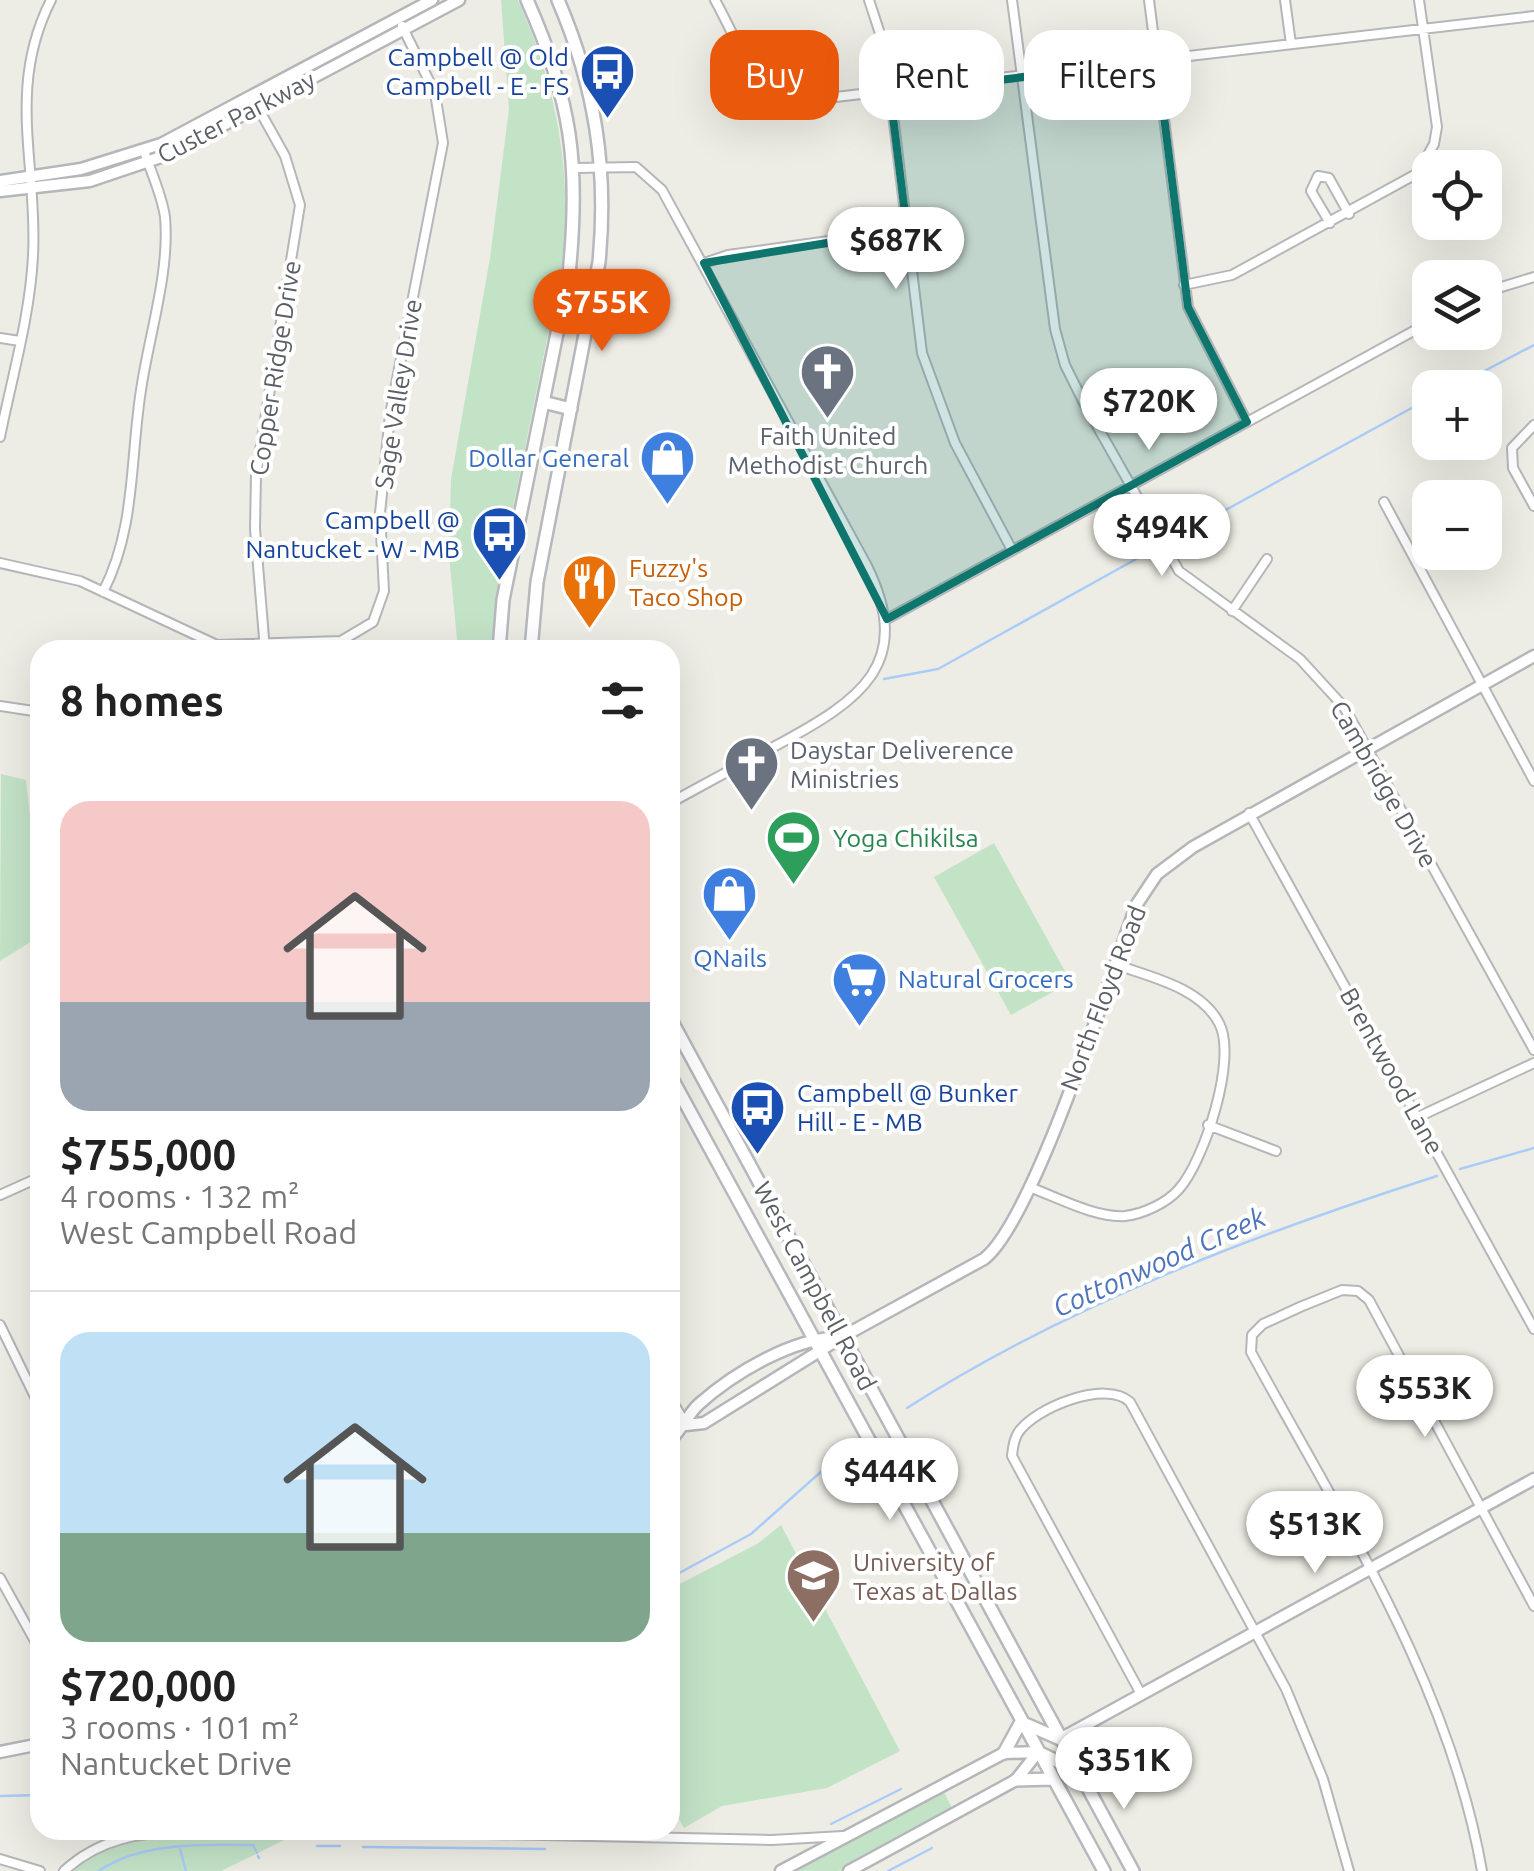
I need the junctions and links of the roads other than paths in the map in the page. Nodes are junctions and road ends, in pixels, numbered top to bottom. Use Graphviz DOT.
graph roads {
  1 [pos="51,0"];
  2 [pos="432,0"];
  3 [pos="459,0"];
  4 [pos="527,0"];
  5 [pos="558,0"];
  6 [pos="715,0"];
  7 [pos="869,0"];
  8 [pos="1012,0"];
  9 [pos="1149,0"];
  10 [pos="1285,0"];
  11 [pos="1419,0"];
  12 [pos="1534,16"];
  13 [pos="398,18"];
  14 [pos="404,30"];
  15 [pos="881,30"];
  16 [pos="1152,30"];
  17 [pos="1423,30"];
  18 [pos="1291,44"];
  19 [pos="1191,57"];
  20 [pos="1024,71"];
  21 [pos="859,95"];
  22 [pos="254,102"];
  23 [pos="893,120"];
  24 [pos="1029,120"];
  25 [pos="1163,120"];
  26 [pos="146,157"];
  27 [pos="601,166"];
  28 [pos="575,168"];
  29 [pos="0,181"];
  30 [pos="30,183"];
  31 [pos="0,191"];
  32 [pos="1350,214"];
  33 [pos="1330,224"];
  34 [pos="907,230"];
  35 [pos="704,263"];
  36 [pos="1534,277"];
  37 [pos="1184,284"];
  38 [pos="1502,287"];
  39 [pos="1412,332"];
  40 [pos="0,338"];
  41 [pos="20,340"];
  42 [pos="543,402"];
  43 [pos="571,409"];
  44 [pos="1248,422"];
  45 [pos="1534,425"];
  46 [pos="0,436"];
  47 [pos="1130,485"];
  48 [pos="1384,502"];
  49 [pos="1534,506"];
  50 [pos="1012,550"];
  51 [pos="1267,559"];
  52 [pos="0,563"];
  53 [pos="103,592"];
  54 [pos="1232,611"];
  55 [pos="886,618"];
  56 [pos="200,640"];
  57 [pos="264,640"];
  58 [pos="331,640"];
  59 [pos="501,640"];
  60 [pos="532,640"];
  61 [pos="1534,656"];
  62 [pos="1482,686"];
  63 [pos="0,706"];
  64 [pos="30,710"];
  65 [pos="1366,748"];
  66 [pos="1534,780"];
  67 [pos="680,798"];
  68 [pos="1249,813"];
  69 [pos="1114,964"];
  70 [pos="680,1036"];
  71 [pos="1534,1050"];
  72 [pos="1534,1063"];
  73 [pos="680,1093"];
  74 [pos="1418,1117"];
  75 [pos="1208,1124"];
  76 [pos="1276,1151"];
  77 [pos="30,1182"];
  78 [pos="1029,1187"];
  79 [pos="0,1195"];
  80 [pos="772,1205"];
  81 [pos="748,1218"];
  82 [pos="0,1325"];
  83 [pos="1534,1329"];
  84 [pos="842,1337"];
  85 [pos="812,1338"];
  86 [pos="821,1353"];
  87 [pos="30,1386"];
  88 [pos="680,1414"];
  89 [pos="686,1425"];
  90 [pos="680,1431"];
  91 [pos="1534,1479"];
  92 [pos="1483,1507"];
  93 [pos="1369,1570"];
  94 [pos="0,1578"];
  95 [pos="1534,1606"];
  96 [pos="30,1632"];
  97 [pos="1255,1632"];
  98 [pos="1141,1694"];
  99 [pos="1048,1717"];
  100 [pos="1021,1722"];
  101 [pos="1045,1732"];
  102 [pos="1060,1739"];
  103 [pos="30,1746"];
  104 [pos="0,1752"];
  105 [pos="1038,1752"];
  106 [pos="1004,1753"];
  107 [pos="1055,1758"];
  108 [pos="1079,1772"];
  109 [pos="1052,1779"];
  110 [pos="1016,1780"];
  111 [pos="853,1835"];
  112 [pos="680,1838"];
  113 [pos="113,1840"];
  114 [pos="0,1859"];
  115 [pos="40,1871"];
  116 [pos="64,1871"];
  117 [pos="781,1871"];
  118 [pos="849,1871"];
  119 [pos="1104,1871"];
  120 [pos="1133,1871"];
  121 [pos="1349,1871"];
  122 [pos="1482,1871"];
  1 -- 30 [label="street"];
  2 -- 13 [label="street, Custer Parkway"];
  3 -- 14 [label="street, Custer Parkway"];
  4 -- 28 [label="main road"];
  5 -- 27 [label="main road"];
  6 -- 21 [label="street"];
  7 -- 15 [label="street"];
  8 -- 20 [label="street, Cambridge Drive"];
  9 -- 16 [label="street"];
  10 -- 18 [label="street"];
  11 -- 17 [label="street"];
  12 -- 17 [label="street"];
  13 -- 14 [label="street, Sage Valley Drive"];
  13 -- 22 [label="street, Custer Parkway"];
  14 -- 22 [label="street, Custer Parkway"];
  14 -- 58 [label="street, Sage Valley Drive"];
  17 -- 18 [label="street"];
  17 -- 32 [label="street"];
  18 -- 19 [label="street"];
  22 -- 26 [label="street, Custer Parkway"];
  22 -- 57 [label="street, Copper Ridge Drive"];
  23 -- 34 [label="street"];
  24 -- 47 [label="street, Cambridge Drive"];
  25 -- 37 [label="street"];
  26 -- 30 [label="street, Custer Parkway"];
  26 -- 53 [label="street"];
  27 -- 28 [label="street"];
  27 -- 35 [label="street"];
  27 -- 43 [label="main road"];
  28 -- 42 [label="main road"];
  29 -- 30 [label="street, Custer Parkway"];
  30 -- 31 [label="street, Custer Parkway"];
  30 -- 41 [label="street"];
  32 -- 33 [label="street"];
  32 -- 33 [label="street"];
  33 -- 37 [label="street"];
  34 -- 35 [label="street"];
  34 -- 50 [label="street"];
  35 -- 55 [label="street"];
  36 -- 38 [label="street"];
  37 -- 44 [label="street"];
  39 -- 44 [label="street"];
  40 -- 41 [label="street"];
  41 -- 46 [label="street"];
  42 -- 43 [label="main road"];
  42 -- 59 [label="main road"];
  43 -- 60 [label="main road"];
  44 -- 47 [label="street"];
  45 -- 49 [label="street"];
  47 -- 50 [label="street"];
  47 -- 54 [label="street, Cambridge Drive"];
  48 -- 62 [label="street"];
  50 -- 55 [label="street"];
  51 -- 54 [label="street"];
  52 -- 53 [label="street, Sage Valley Drive"];
  53 -- 56 [label="street, Sage Valley Drive"];
  54 -- 65 [label="street, Cambridge Drive"];
  55 -- 67 [label="street"];
  61 -- 62 [label="street, North Floyd Road"];
  62 -- 65 [label="street, North Floyd Road"];
  62 -- 66 [label="street"];
  63 -- 64 [label="street"];
  65 -- 68 [label="street, North Floyd Road"];
  65 -- 71 [label="street, Cambridge Drive"];
  68 -- 69 [label="street, North Floyd Road"];
  68 -- 74 [label="street, Brentwood Lane"];
  69 -- 75 [label="street"];
  69 -- 78 [label="street, North Floyd Road"];
  70 -- 80 [label="main road, West Campbell Road"];
  72 -- 74 [label="street"];
  73 -- 81 [label="main road, West Campbell Road"];
  74 -- 83 [label="street, Brentwood Lane"];
  75 -- 76 [label="street"];
  75 -- 78 [label="street"];
  77 -- 79 [label="street"];
  78 -- 84 [label="street, North Floyd Road"];
  80 -- 81 [label="main road"];
  80 -- 84 [label="main road, West Campbell Road"];
  81 -- 85 [label="main road, West Campbell Road"];
  82 -- 87 [label="street"];
  84 -- 85 [label="street, North Floyd Road"];
  84 -- 86 [label="street, North Floyd Road"];
  84 -- 99 [label="main road, West Campbell Road"];
  85 -- 86 [label="main road, West Campbell Road"];
  85 -- 89 [label="street, North Floyd Road"];
  86 -- 89 [label="street, North Floyd Road"];
  86 -- 100 [label="main road, West Campbell Road"];
  88 -- 89 [label="street"];
  89 -- 90 [label="street, North Floyd Road"];
  91 -- 92 [label="street"];
  92 -- 93 [label="street"];
  92 -- 93 [label="street"];
  92 -- 95 [label="street"];
  93 -- 97 [label="street"];
  93 -- 122 [label="street"];
  94 -- 96 [label="street"];
  97 -- 98 [label="street"];
  97 -- 98 [label="street"];
  97 -- 121 [label="street"];
  98 -- 102 [label="street"];
  99 -- 101 [label="main road"];
  99 -- 102 [label="main road, West Campbell Road"];
  100 -- 101 [label="main road"];
  100 -- 105 [label="main road, West Campbell Road"];
  100 -- 106 [label="main road"];
  101 -- 102 [label="main road"];
  101 -- 105 [label="main road"];
  102 -- 107 [label="main road"];
  102 -- 108 [label="main road, West Campbell Road"];
  103 -- 104 [label="street"];
  105 -- 106 [label="street"];
  105 -- 107 [label="main road"];
  105 -- 109 [label="main road, West Campbell Road"];
  105 -- 110 [label="street"];
  106 -- 111 [label="street"];
  107 -- 108 [label="main road"];
  107 -- 109 [label="main road"];
  108 -- 120 [label="main road, West Campbell Road"];
  109 -- 110 [label="main road"];
  109 -- 119 [label="main road, West Campbell Road"];
  110 -- 118 [label="street"];
  111 -- 112 [label="street"];
  111 -- 117 [label="street"];
  113 -- 116 [label="street"];
  114 -- 115 [label="street"];
}
